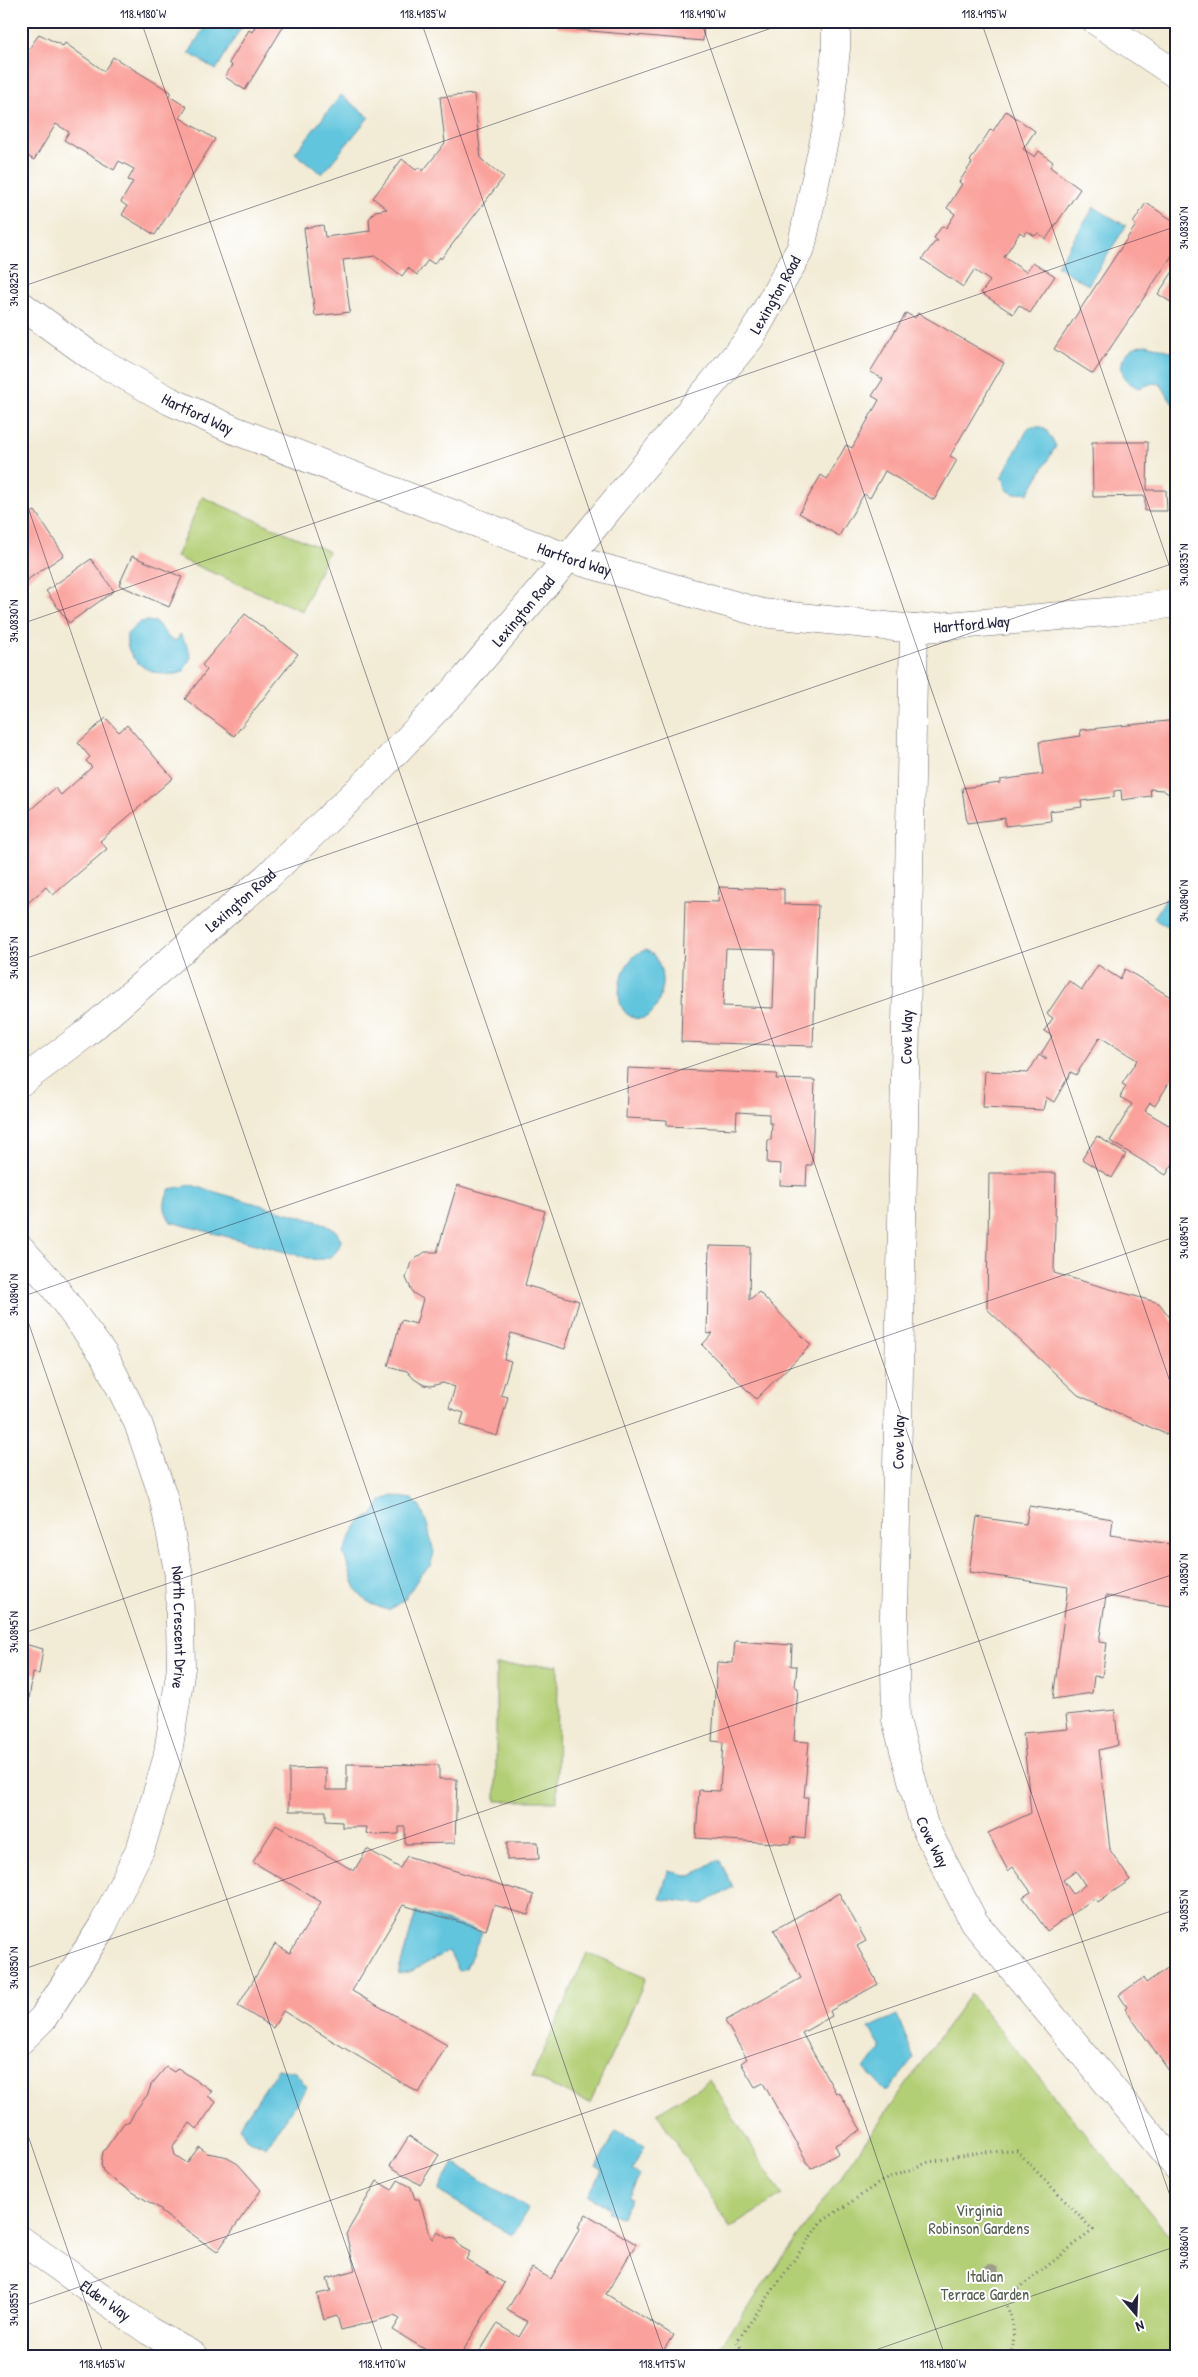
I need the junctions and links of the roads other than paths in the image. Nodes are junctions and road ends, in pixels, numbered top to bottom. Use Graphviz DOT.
graph roads {
  1 [pos="836,21"];
  2 [pos="1096,21"];
  3 [pos="1177,75"];
  4 [pos="21,305"];
  5 [pos="568,558"];
  6 [pos="1177,603"];
  7 [pos="914,629"];
  8 [pos="21,1082"];
  9 [pos="21,1249"];
  10 [pos="21,2040"];
  11 [pos="1177,2167"];
  12 [pos="21,2240"];
  13 [pos="194,2356"];
  1 -- 5 [label="street, Lexington Road"];
  2 -- 3 [label="street"];
  4 -- 5 [label="street, Hartford Way"];
  5 -- 7 [label="street, Hartford Way"];
  5 -- 8 [label="street, Lexington Road"];
  6 -- 7 [label="street, Hartford Way"];
  7 -- 11 [label="street, Cove Way"];
  9 -- 10 [label="street, North Crescent Drive"];
  12 -- 13 [label="street, Elden Way"];
}
